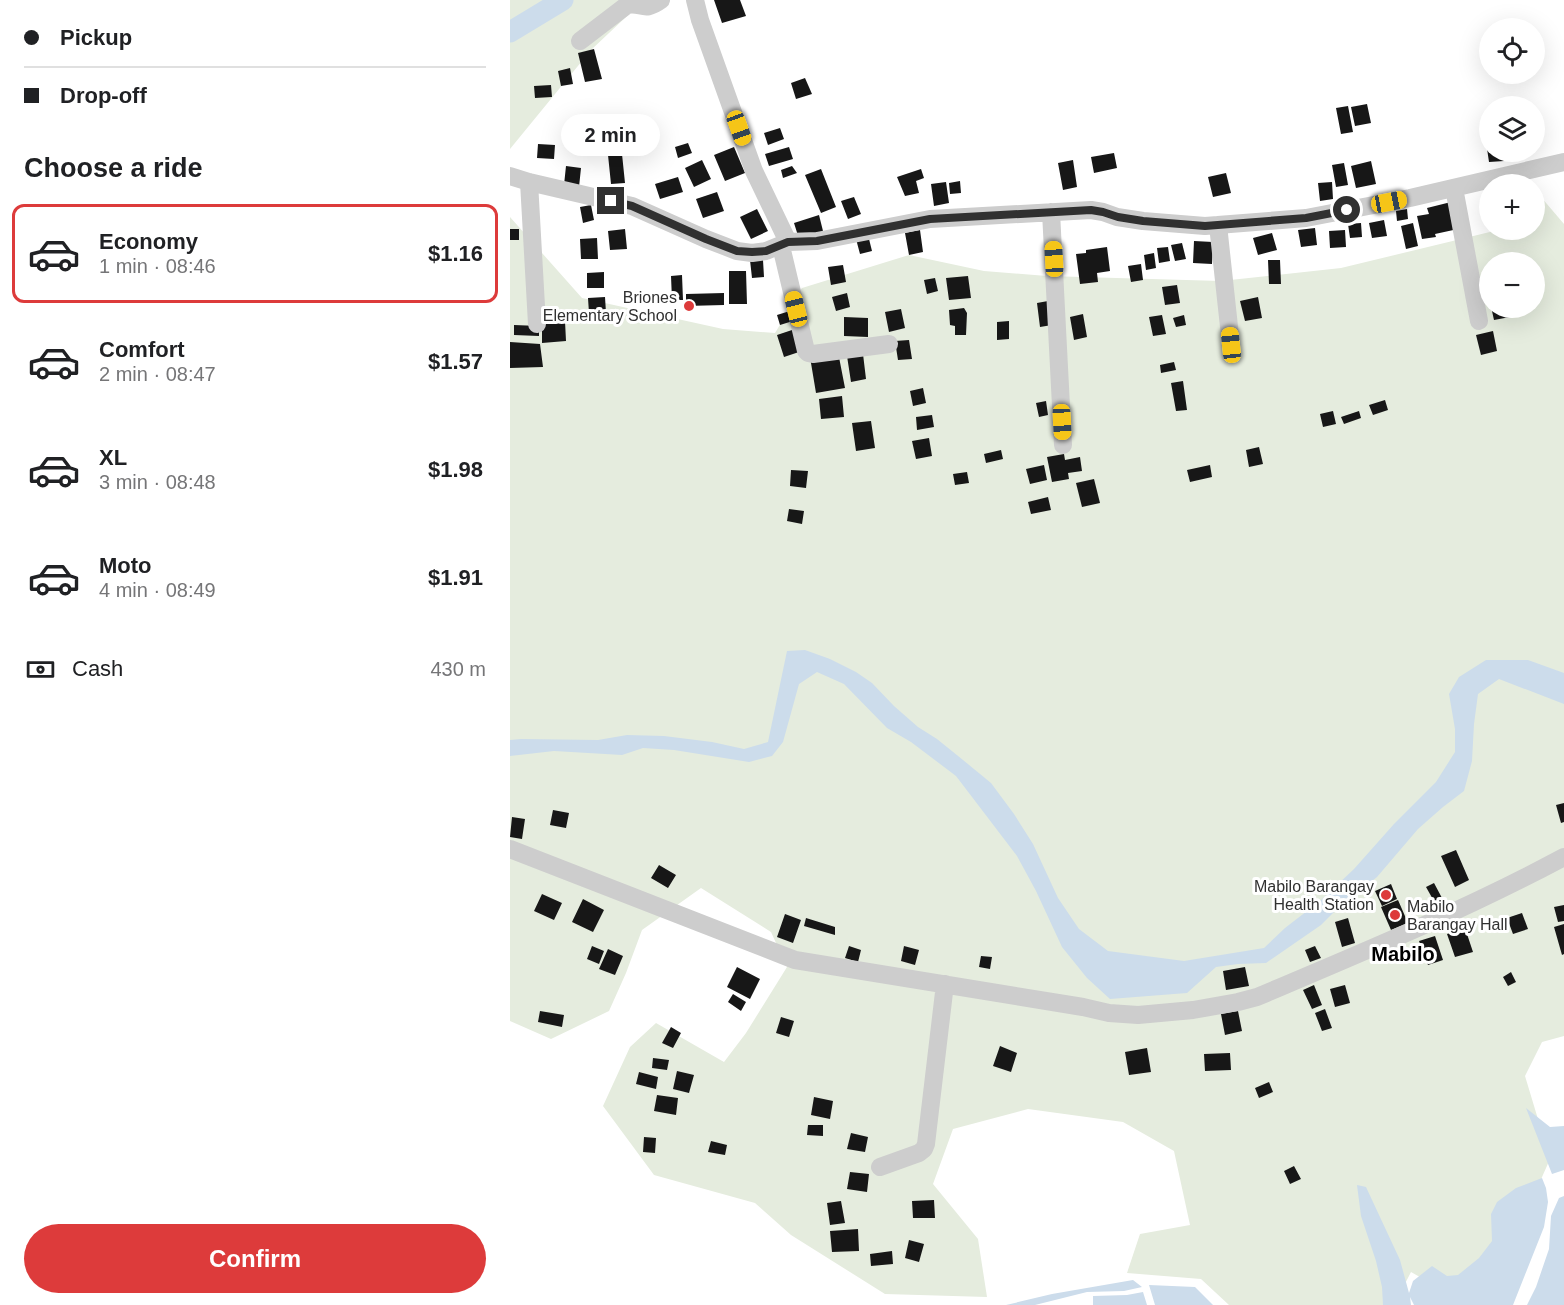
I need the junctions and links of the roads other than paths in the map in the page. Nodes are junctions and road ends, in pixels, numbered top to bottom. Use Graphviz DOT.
graph roads {
  1 [pos="661,0"];
  2 [pos="695,0"];
  3 [pos="580,41"];
  4 [pos="1564,162"];
  5 [pos="510,176"];
  6 [pos="529,182"];
  7 [pos="1454,188"];
  8 [pos="1051,212"];
  9 [pos="1218,225"];
  10 [pos="785,244"];
  11 [pos="1479,321"];
  12 [pos="537,324"];
  13 [pos="889,344"];
  14 [pos="1231,345"];
  15 [pos="1063,445"];
  16 [pos="510,849"];
  17 [pos="1564,857"];
  18 [pos="945,984"];
  19 [pos="880,1167"];
  1 -- 3 [label="street"];
  2 -- 10 [label="street"];
  4 -- 7 [label="street"];
  5 -- 6 [label="street"];
  6 -- 10 [label="street"];
  6 -- 12 [label="street"];
  7 -- 9 [label="street"];
  7 -- 11 [label="street"];
  8 -- 9 [label="street"];
  8 -- 10 [label="street"];
  8 -- 15 [label="street"];
  9 -- 14 [label="street"];
  10 -- 13 [label="street"];
  16 -- 18 [label="street"];
  17 -- 18 [label="street"];
  18 -- 19 [label="street"];
}
